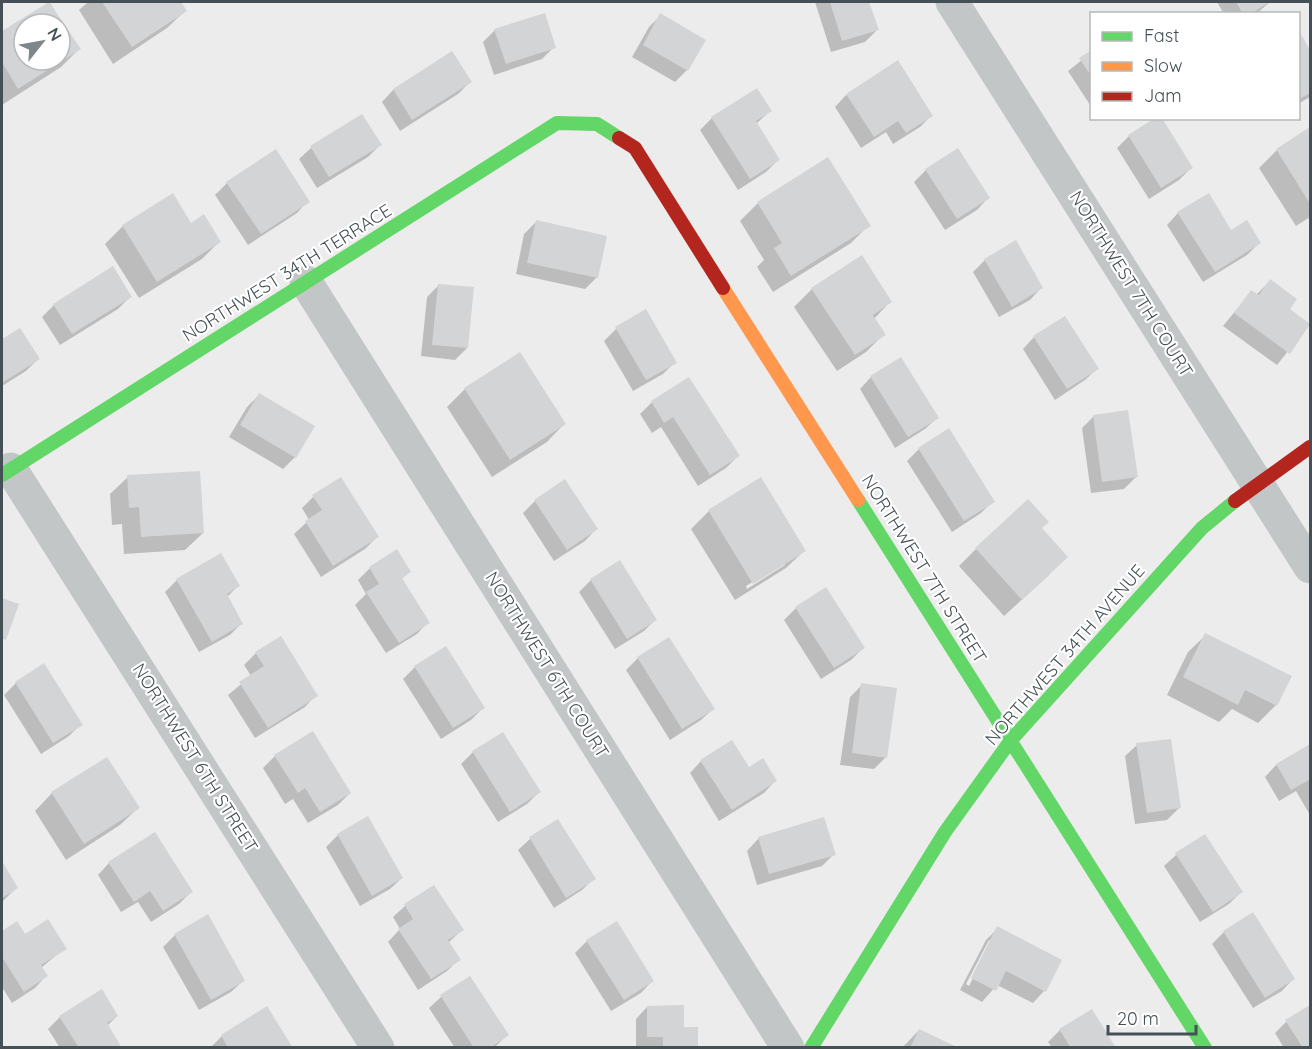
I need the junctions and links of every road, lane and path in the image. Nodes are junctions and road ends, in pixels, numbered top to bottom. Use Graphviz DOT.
graph roads {
  1 [pos="952,2"];
  2 [pos="597,124"];
  3 [pos="306,282"];
  4 [pos="1311,447"];
  5 [pos="6,472"];
  6 [pos="1257,483"];
  7 [pos="1311,567"];
  8 [pos="1011,740"];
  9 [pos="378,1047"];
  10 [pos="788,1047"];
  11 [pos="811,1047"];
  12 [pos="1205,1047"];
  1 -- 6 [label="street, NORTHWEST 7TH COURT"];
  2 -- 3 [label="street, NORTHWEST 34TH TERRACE"];
  2 -- 8 [label="street, NORTHWEST 7TH STREET"];
  3 -- 5 [label="street, NORTHWEST 34TH TERRACE"];
  3 -- 10 [label="street, NORTHWEST 6TH COURT"];
  4 -- 6 [label="street, NORTHWEST 34TH AVENUE"];
  5 -- 9 [label="street, NORTHWEST 6TH STREET"];
  6 -- 7 [label="street, NORTHWEST 7TH COURT"];
  6 -- 8 [label="street, NORTHWEST 34TH AVENUE"];
  8 -- 11 [label="street, NORTHWEST 34TH AVENUE"];
  8 -- 12 [label="street, NORTHWEST 7TH STREET"];
}
